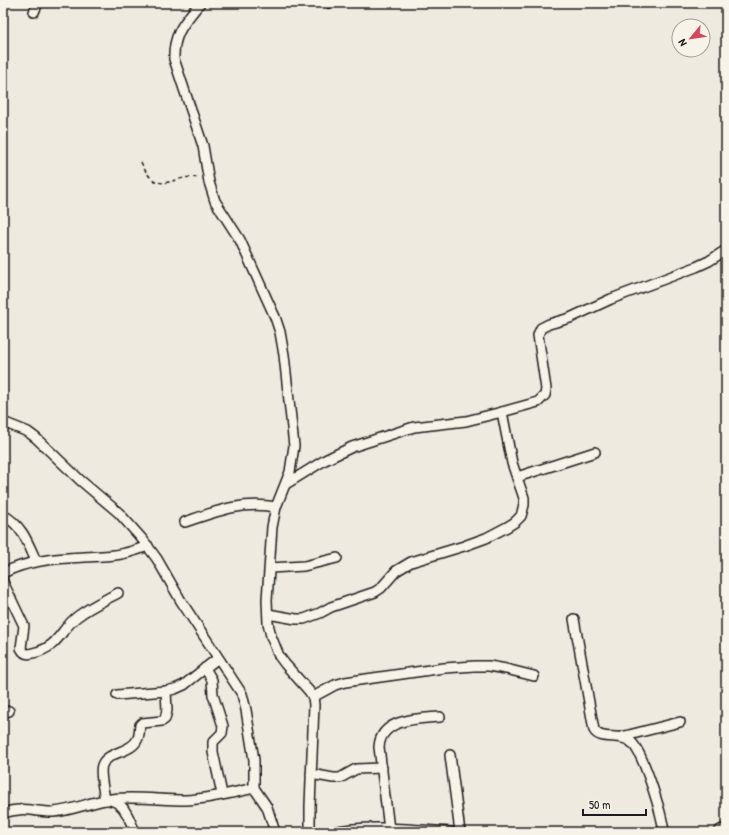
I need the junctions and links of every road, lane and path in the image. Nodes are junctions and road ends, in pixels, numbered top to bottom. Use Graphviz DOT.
graph roads {
  1 [pos="200,3"];
  2 [pos="142,162"];
  3 [pos="209,182"];
  4 [pos="726,250"];
  5 [pos="502,412"];
  6 [pos="3,422"];
  7 [pos="595,452"];
  8 [pos="517,477"];
  9 [pos="286,484"];
  10 [pos="276,507"];
  11 [pos="3,515"];
  12 [pos="184,522"];
  13 [pos="148,546"];
  14 [pos="337,558"];
  15 [pos="36,561"];
  16 [pos="270,568"];
  17 [pos="3,573"];
  18 [pos="3,582"];
  19 [pos="118,592"];
  20 [pos="268,614"];
  21 [pos="574,619"];
  22 [pos="218,658"];
  23 [pos="205,668"];
  24 [pos="534,676"];
  25 [pos="166,691"];
  26 [pos="116,696"];
  27 [pos="313,697"];
  28 [pos="440,717"];
  29 [pos="680,722"];
  30 [pos="621,737"];
  31 [pos="450,755"];
  32 [pos="382,768"];
  33 [pos="311,774"];
  34 [pos="254,788"];
  35 [pos="222,794"];
  36 [pos="108,799"];
  37 [pos="3,813"];
  38 [pos="389,829"];
  39 [pos="726,830"];
  40 [pos="135,832"];
  41 [pos="275,832"];
  42 [pos="310,832"];
  43 [pos="333,832"];
  44 [pos="452,832"];
  45 [pos="460,832"];
  46 [pos="664,832"];
  47 [pos="721,832"];
  1 -- 3 [label="street"];
  2 -- 3 [label="path"];
  3 -- 9 [label="street"];
  4 -- 5 [label="street"];
  5 -- 8 [label="street"];
  5 -- 9 [label="street"];
  6 -- 13 [label="street"];
  7 -- 8 [label="street"];
  8 -- 20 [label="street"];
  9 -- 10 [label="street"];
  10 -- 12 [label="street"];
  10 -- 16 [label="street"];
  11 -- 15 [label="street"];
  13 -- 15 [label="street"];
  13 -- 22 [label="street"];
  14 -- 16 [label="street"];
  15 -- 17 [label="street"];
  16 -- 20 [label="street"];
  18 -- 19 [label="street"];
  20 -- 27 [label="street"];
  21 -- 30 [label="street"];
  22 -- 23 [label="street"];
  22 -- 34 [label="street"];
  23 -- 25 [label="street"];
  23 -- 35 [label="street"];
  24 -- 27 [label="street"];
  25 -- 26 [label="street"];
  25 -- 36 [label="street"];
  27 -- 33 [label="street"];
  28 -- 32 [label="street"];
  29 -- 30 [label="street"];
  30 -- 46 [label="street"];
  31 -- 45 [label="street"];
  32 -- 33 [label="street"];
  32 -- 38 [label="street"];
  33 -- 42 [label="street"];
  34 -- 35 [label="street"];
  34 -- 41 [label="street"];
  35 -- 36 [label="street"];
  36 -- 37 [label="street"];
  36 -- 40 [label="street"];
  38 -- 43 [label="street"];
  38 -- 44 [label="street"];
  39 -- 47 [label="main road"];
}
